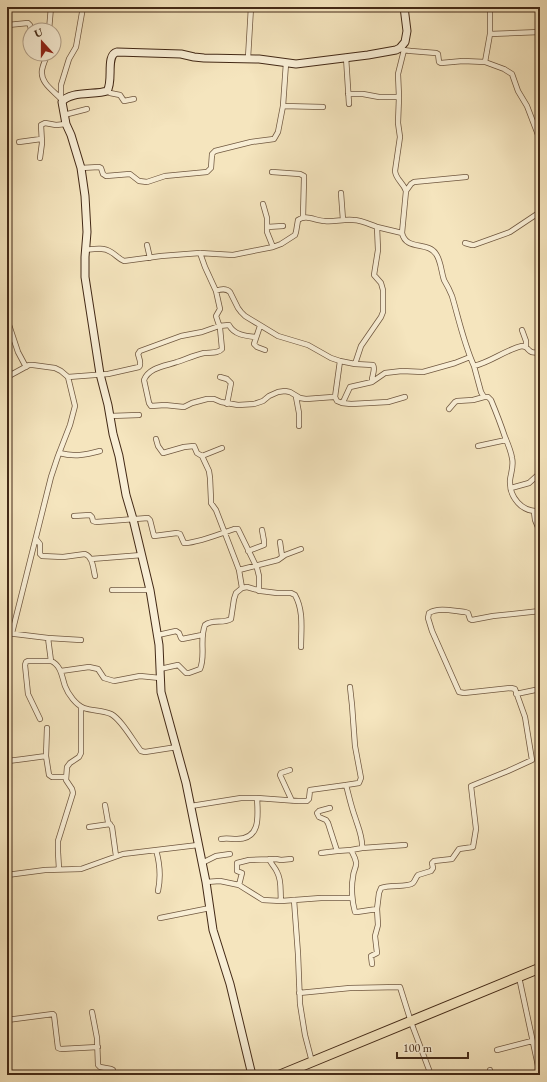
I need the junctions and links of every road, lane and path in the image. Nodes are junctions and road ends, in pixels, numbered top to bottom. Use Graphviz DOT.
graph roads {
  1 [pos="51,7"];
  2 [pos="83,7"];
  3 [pos="251,7"];
  4 [pos="404,7"];
  5 [pos="490,7"];
  6 [pos="50,22"];
  7 [pos="22,24"];
  8 [pos="8,25"];
  9 [pos="540,32"];
  10 [pos="490,34"];
  11 [pos="402,49"];
  12 [pos="346,57"];
  13 [pos="248,58"];
  14 [pos="44,62"];
  15 [pos="286,62"];
  16 [pos="485,62"];
  17 [pos="107,91"];
  18 [pos="348,94"];
  19 [pos="398,97"];
  20 [pos="62,99"];
  21 [pos="134,99"];
  22 [pos="348,104"];
  23 [pos="283,106"];
  24 [pos="323,107"];
  25 [pos="87,109"];
  26 [pos="64,115"];
  27 [pos="66,124"];
  28 [pos="42,139"];
  29 [pos="540,140"];
  30 [pos="19,142"];
  31 [pos="40,158"];
  32 [pos="81,168"];
  33 [pos="272,172"];
  34 [pos="466,177"];
  35 [pos="406,191"];
  36 [pos="341,193"];
  37 [pos="263,204"];
  38 [pos="540,212"];
  39 [pos="303,217"];
  40 [pos="343,220"];
  41 [pos="283,226"];
  42 [pos="267,227"];
  43 [pos="377,227"];
  44 [pos="402,233"];
  45 [pos="465,243"];
  46 [pos="147,245"];
  47 [pos="272,247"];
  48 [pos="85,250"];
  49 [pos="200,253"];
  50 [pos="150,258"];
  51 [pos="216,291"];
  52 [pos="7,319"];
  53 [pos="219,326"];
  54 [pos="260,326"];
  55 [pos="522,330"];
  56 [pos="256,337"];
  57 [pos="526,347"];
  58 [pos="265,350"];
  59 [pos="540,352"];
  60 [pos="470,358"];
  61 [pos="340,361"];
  62 [pos="355,364"];
  63 [pos="474,366"];
  64 [pos="25,368"];
  65 [pos="100,374"];
  66 [pos="7,377"];
  67 [pos="68,377"];
  68 [pos="220,377"];
  69 [pos="372,382"];
  70 [pos="296,397"];
  71 [pos="335,397"];
  72 [pos="405,397"];
  73 [pos="484,397"];
  74 [pos="342,403"];
  75 [pos="228,404"];
  76 [pos="449,409"];
  77 [pos="139,415"];
  78 [pos="110,416"];
  79 [pos="299,426"];
  80 [pos="156,439"];
  81 [pos="506,440"];
  82 [pos="478,446"];
  83 [pos="222,448"];
  84 [pos="100,451"];
  85 [pos="59,453"];
  86 [pos="202,456"];
  87 [pos="540,472"];
  88 [pos="511,488"];
  89 [pos="540,511"];
  90 [pos="534,512"];
  91 [pos="74,516"];
  92 [pos="133,519"];
  93 [pos="262,530"];
  94 [pos="540,532"];
  95 [pos="225,533"];
  96 [pos="36,539"];
  97 [pos="280,542"];
  98 [pos="301,549"];
  99 [pos="248,551"];
  100 [pos="142,555"];
  101 [pos="282,556"];
  102 [pos="91,559"];
  103 [pos="256,566"];
  104 [pos="239,570"];
  105 [pos="95,576"];
  106 [pos="242,588"];
  107 [pos="112,590"];
  108 [pos="150,590"];
  109 [pos="259,591"];
  110 [pos="540,612"];
  111 [pos="10,633"];
  112 [pos="202,635"];
  113 [pos="158,636"];
  114 [pos="48,638"];
  115 [pos="81,640"];
  116 [pos="301,647"];
  117 [pos="51,661"];
  118 [pos="160,669"];
  119 [pos="61,671"];
  120 [pos="160,678"];
  121 [pos="350,687"];
  122 [pos="540,689"];
  123 [pos="516,694"];
  124 [pos="80,707"];
  125 [pos="40,719"];
  126 [pos="47,728"];
  127 [pos="177,747"];
  128 [pos="46,756"];
  129 [pos="8,761"];
  130 [pos="290,770"];
  131 [pos="66,777"];
  132 [pos="346,785"];
  133 [pos="257,798"];
  134 [pos="292,801"];
  135 [pos="105,805"];
  136 [pos="191,806"];
  137 [pos="330,808"];
  138 [pos="110,824"];
  139 [pos="89,827"];
  140 [pos="221,839"];
  141 [pos="198,845"];
  142 [pos="405,845"];
  143 [pos="362,848"];
  144 [pos="156,850"];
  145 [pos="351,850"];
  146 [pos="337,851"];
  147 [pos="321,853"];
  148 [pos="230,854"];
  149 [pos="116,856"];
  150 [pos="269,859"];
  151 [pos="291,859"];
  152 [pos="202,864"];
  153 [pos="58,869"];
  154 [pos="7,875"];
  155 [pos="206,882"];
  156 [pos="239,885"];
  157 [pos="158,890"];
  158 [pos="352,898"];
  159 [pos="294,900"];
  160 [pos="281,901"];
  161 [pos="210,908"];
  162 [pos="377,909"];
  163 [pos="160,918"];
  164 [pos="372,964"];
  165 [pos="540,968"];
  166 [pos="519,977"];
  167 [pos="299,993"];
  168 [pos="92,1012"];
  169 [pos="7,1020"];
  170 [pos="411,1022"];
  171 [pos="532,1041"];
  172 [pos="98,1047"];
  173 [pos="497,1050"];
  174 [pos="312,1062"];
  175 [pos="285,1074"];
  176 [pos="114,1075"];
  177 [pos="252,1075"];
  178 [pos="431,1075"];
  179 [pos="540,1075"];
  1 -- 6 [label="street"];
  2 -- 20 [label="street"];
  3 -- 13 [label="street"];
  4 -- 11 [label="street"];
  5 -- 10 [label="street"];
  7 -- 8 [label="street"];
  9 -- 10 [label="street"];
  10 -- 16 [label="street"];
  11 -- 12 [label="street"];
  11 -- 16 [label="street"];
  11 -- 19 [label="street"];
  12 -- 15 [label="street"];
  12 -- 18 [label="street"];
  13 -- 15 [label="street"];
  13 -- 17 [label="street"];
  14 -- 20 [label="street"];
  15 -- 23 [label="street"];
  16 -- 29 [label="street"];
  17 -- 20 [label="street"];
  17 -- 21 [label="street"];
  18 -- 19 [label="street"];
  18 -- 22 [label="street"];
  19 -- 35 [label="street"];
  20 -- 26 [label="street"];
  23 -- 24 [label="street"];
  23 -- 32 [label="street"];
  25 -- 26 [label="street"];
  26 -- 27 [label="street"];
  27 -- 28 [label="street"];
  27 -- 32 [label="street"];
  28 -- 30 [label="street"];
  28 -- 31 [label="street"];
  32 -- 48 [label="street"];
  33 -- 39 [label="street"];
  34 -- 35 [label="street"];
  35 -- 44 [label="street"];
  36 -- 40 [label="street"];
  37 -- 42 [label="street"];
  38 -- 45 [label="street"];
  39 -- 40 [label="street"];
  39 -- 47 [label="street"];
  40 -- 43 [label="street"];
  41 -- 42 [label="street"];
  42 -- 47 [label="street"];
  43 -- 44 [label="street"];
  43 -- 62 [label="street"];
  44 -- 60 [label="street"];
  46 -- 50 [label="street"];
  47 -- 49 [label="street"];
  48 -- 50 [label="street"];
  48 -- 65 [label="street"];
  49 -- 50 [label="street"];
  49 -- 51 [label="street"];
  51 -- 53 [label="street"];
  51 -- 54 [label="street"];
  52 -- 64 [label="street"];
  53 -- 56 [label="street"];
  53 -- 65 [label="street"];
  53 -- 75 [label="street"];
  54 -- 56 [label="street"];
  54 -- 61 [label="street"];
  55 -- 57 [label="street"];
  56 -- 58 [label="street"];
  57 -- 59 [label="street"];
  57 -- 63 [label="street"];
  60 -- 63 [label="street"];
  60 -- 69 [label="street"];
  61 -- 62 [label="street"];
  61 -- 71 [label="street"];
  62 -- 69 [label="street"];
  63 -- 73 [label="street"];
  64 -- 66 [label="street"];
  64 -- 67 [label="street"];
  65 -- 67 [label="street"];
  65 -- 78 [label="street"];
  67 -- 85 [label="street"];
  68 -- 75 [label="street"];
  69 -- 74 [label="street"];
  70 -- 71 [label="street"];
  70 -- 75 [label="street"];
  70 -- 79 [label="street"];
  71 -- 74 [label="street"];
  72 -- 74 [label="street"];
  73 -- 76 [label="street"];
  73 -- 81 [label="street"];
  77 -- 78 [label="street"];
  78 -- 92 [label="street"];
  80 -- 86 [label="street"];
  81 -- 82 [label="street"];
  81 -- 88 [label="street"];
  83 -- 86 [label="street"];
  84 -- 85 [label="street"];
  85 -- 96 [label="street"];
  86 -- 95 [label="street"];
  87 -- 88 [label="street"];
  88 -- 90 [label="street"];
  89 -- 90 [label="street"];
  90 -- 94 [label="street"];
  91 -- 92 [label="street"];
  92 -- 95 [label="street"];
  92 -- 100 [label="street"];
  93 -- 99 [label="street"];
  95 -- 99 [label="street"];
  95 -- 104 [label="street"];
  96 -- 102 [label="street"];
  96 -- 111 [label="street"];
  97 -- 101 [label="street"];
  98 -- 101 [label="street"];
  99 -- 103 [label="street"];
  100 -- 102 [label="street"];
  100 -- 108 [label="street"];
  101 -- 103 [label="street"];
  102 -- 105 [label="street"];
  103 -- 104 [label="street"];
  103 -- 109 [label="street"];
  104 -- 106 [label="street"];
  106 -- 109 [label="street"];
  106 -- 112 [label="street"];
  107 -- 108 [label="street"];
  108 -- 113 [label="street"];
  109 -- 116 [label="street"];
  110 -- 123 [label="street"];
  111 -- 114 [label="street"];
  112 -- 113 [label="street"];
  112 -- 118 [label="street"];
  113 -- 118 [label="street"];
  114 -- 115 [label="street"];
  114 -- 117 [label="street"];
  117 -- 119 [label="street"];
  117 -- 125 [label="street"];
  118 -- 120 [label="street"];
  119 -- 120 [label="street"];
  119 -- 124 [label="street"];
  120 -- 127 [label="street"];
  121 -- 132 [label="street"];
  122 -- 123 [label="street"];
  123 -- 162 [label="street"];
  124 -- 127 [label="street"];
  124 -- 131 [label="street"];
  126 -- 128 [label="street"];
  127 -- 136 [label="street"];
  128 -- 129 [label="street"];
  128 -- 131 [label="street"];
  130 -- 134 [label="street"];
  131 -- 153 [label="street"];
  132 -- 134 [label="street"];
  132 -- 143 [label="street"];
  133 -- 134 [label="street"];
  133 -- 136 [label="street"];
  133 -- 140 [label="street"];
  135 -- 138 [label="street"];
  136 -- 141 [label="street"];
  137 -- 146 [label="street"];
  138 -- 139 [label="street"];
  138 -- 149 [label="street"];
  141 -- 144 [label="street"];
  141 -- 152 [label="street"];
  142 -- 143 [label="street"];
  143 -- 145 [label="street"];
  144 -- 149 [label="street"];
  144 -- 157 [label="street"];
  145 -- 146 [label="street"];
  145 -- 158 [label="street"];
  146 -- 147 [label="street"];
  148 -- 152 [label="street"];
  149 -- 153 [label="street"];
  150 -- 151 [label="street"];
  150 -- 156 [label="street"];
  150 -- 160 [label="street"];
  152 -- 155 [label="street"];
  153 -- 154 [label="street"];
  155 -- 156 [label="street"];
  155 -- 161 [label="street"];
  156 -- 160 [label="street"];
  158 -- 159 [label="street"];
  158 -- 162 [label="street"];
  159 -- 160 [label="street"];
  159 -- 167 [label="street"];
  161 -- 163 [label="street"];
  161 -- 177 [label="street"];
  162 -- 164 [label="street"];
  165 -- 166 [label="highway"];
  166 -- 170 [label="highway"];
  166 -- 171 [label="street"];
  167 -- 170 [label="street"];
  167 -- 174 [label="street"];
  168 -- 172 [label="street"];
  169 -- 172 [label="street"];
  170 -- 174 [label="highway"];
  170 -- 178 [label="street"];
  171 -- 173 [label="street"];
  171 -- 179 [label="street"];
  172 -- 176 [label="street"];
  174 -- 175 [label="highway"];
}
